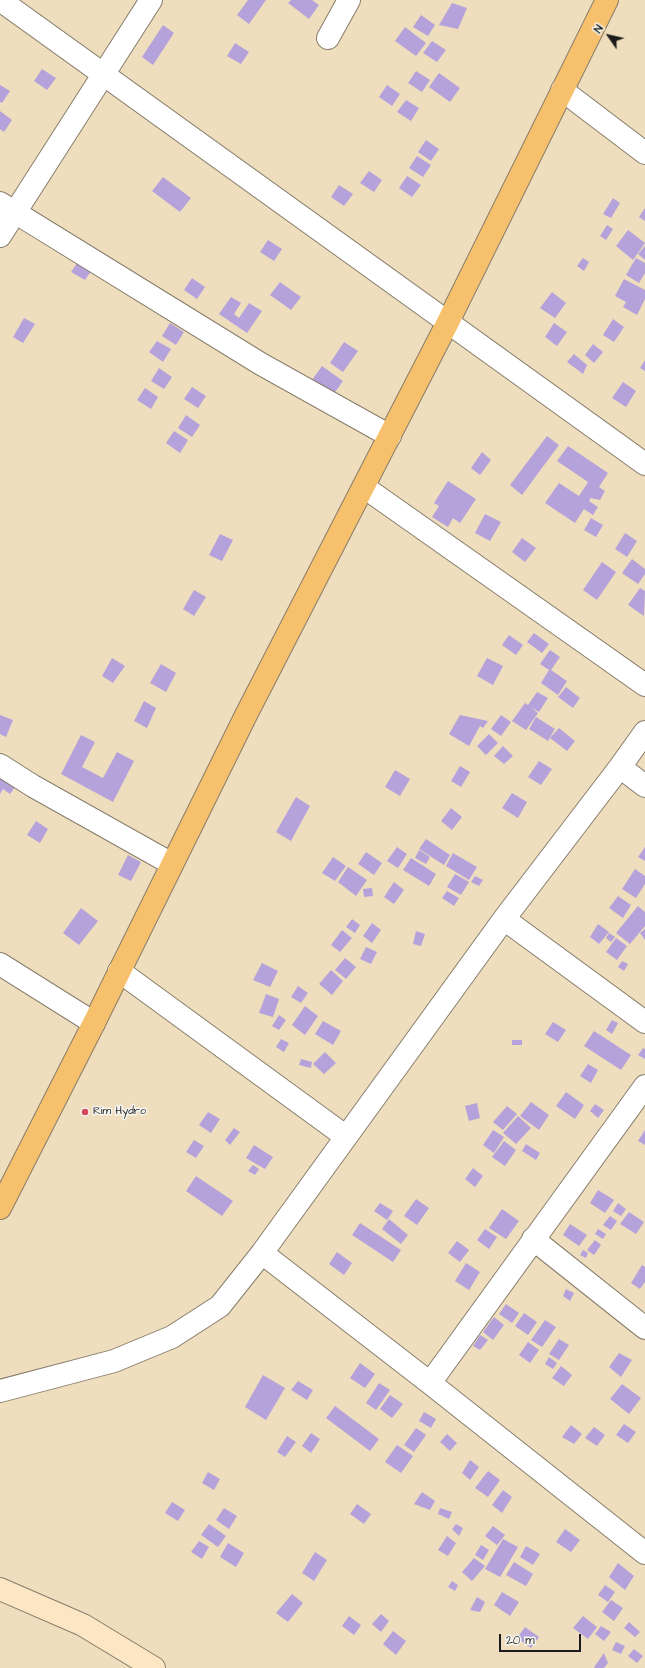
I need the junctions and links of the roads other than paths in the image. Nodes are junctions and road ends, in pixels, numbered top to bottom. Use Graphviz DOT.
graph roads {
  1 [pos="0,0"];
  2 [pos="151,0"];
  3 [pos="349,0"];
  4 [pos="606,1"];
  5 [pos="328,38"];
  6 [pos="102,75"];
  7 [pos="562,90"];
  8 [pos="645,153"];
  9 [pos="8,208"];
  10 [pos="0,236"];
  11 [pos="448,322"];
  12 [pos="390,436"];
  13 [pos="645,464"];
  14 [pos="364,487"];
  15 [pos="645,685"];
  16 [pos="645,732"];
  17 [pos="0,765"];
  18 [pos="620,767"];
  19 [pos="645,786"];
  20 [pos="172,864"];
  21 [pos="504,919"];
  22 [pos="0,964"];
  23 [pos="119,971"];
  24 [pos="645,1022"];
  25 [pos="94,1023"];
  26 [pos="645,1086"];
  27 [pos="345,1136"];
  28 [pos="0,1208"];
  29 [pos="533,1240"];
  30 [pos="262,1253"];
  31 [pos="645,1328"];
  32 [pos="430,1383"];
  33 [pos="0,1391"];
  34 [pos="645,1554"];
  35 [pos="0,1589"];
  36 [pos="154,1668"];
  1 -- 6 [label="street"];
  2 -- 6 [label="street"];
  3 -- 5 [label="street"];
  4 -- 7 [label="main road"];
  6 -- 9 [label="street"];
  6 -- 11 [label="street"];
  7 -- 8 [label="street"];
  7 -- 11 [label="main road"];
  9 -- 10 [label="street"];
  9 -- 12 [label="street"];
  11 -- 12 [label="main road"];
  11 -- 13 [label="street"];
  12 -- 14 [label="main road"];
  14 -- 15 [label="street"];
  14 -- 20 [label="main road"];
  16 -- 18 [label="street"];
  17 -- 20 [label="street"];
  18 -- 19 [label="street"];
  18 -- 21 [label="street"];
  20 -- 23 [label="main road"];
  21 -- 24 [label="street"];
  21 -- 27 [label="street"];
  22 -- 25 [label="street"];
  23 -- 25 [label="main road"];
  23 -- 27 [label="street"];
  25 -- 28 [label="main road"];
  26 -- 29 [label="street"];
  27 -- 30 [label="street"];
  29 -- 31 [label="street"];
  29 -- 32 [label="street"];
  30 -- 32 [label="street"];
  30 -- 33 [label="street"];
  32 -- 34 [label="street"];
  35 -- 36 [label="street"];
}
